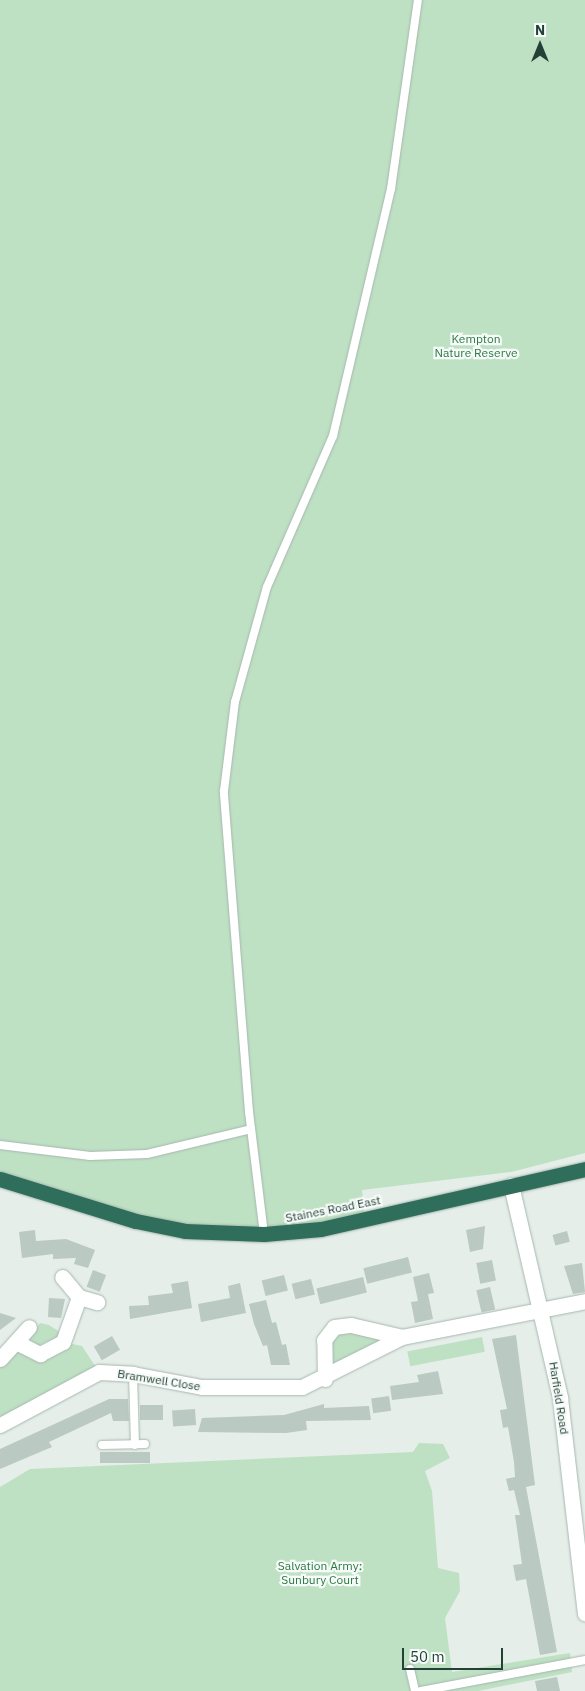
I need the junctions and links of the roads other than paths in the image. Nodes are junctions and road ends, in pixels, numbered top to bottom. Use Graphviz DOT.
graph roads {
  1 [pos="418,0"];
  2 [pos="251,1129"];
  3 [pos="0,1145"];
  4 [pos="585,1169"];
  5 [pos="0,1179"];
  6 [pos="511,1185"];
  7 [pos="264,1234"];
  8 [pos="62,1277"];
  9 [pos="79,1296"];
  10 [pos="585,1301"];
  11 [pos="97,1302"];
  12 [pos="543,1310"];
  13 [pos="29,1327"];
  14 [pos="402,1337"];
  15 [pos="18,1343"];
  16 [pos="0,1360"];
  17 [pos="133,1374"];
  18 [pos="325,1378"];
  19 [pos="2,1424"];
  20 [pos="145,1444"];
  21 [pos="102,1445"];
  22 [pos="135,1445"];
  23 [pos="585,1614"];
  24 [pos="585,1660"];
  25 [pos="410,1669"];
  26 [pos="415,1691"];
  27 [pos="421,1691"];
  1 -- 2 [label="lane"];
  2 -- 3 [label="lane"];
  2 -- 7 [label="lane"];
  4 -- 6 [label="highway, Staines Road East"];
  5 -- 7 [label="highway, Staines Road East"];
  6 -- 7 [label="highway, Staines Road East"];
  6 -- 12 [label="street, Harfield Road"];
  8 -- 9 [label="street"];
  9 -- 11 [label="street"];
  9 -- 15 [label="street"];
  10 -- 12 [label="street, Bramwell Close"];
  12 -- 14 [label="street, Bramwell Close"];
  12 -- 23 [label="street, Harfield Road"];
  13 -- 15 [label="street"];
  14 -- 18 [label="street, Bramwell Close"];
  14 -- 18 [label="street, Bramwell Close"];
  15 -- 16 [label="street"];
  17 -- 18 [label="street, Bramwell Close"];
  17 -- 19 [label="street, Bramwell Close"];
  17 -- 22 [label="lane"];
  20 -- 22 [label="lane"];
  21 -- 22 [label="lane"];
  24 -- 27 [label="lane"];
  25 -- 26 [label="lane"];
}
